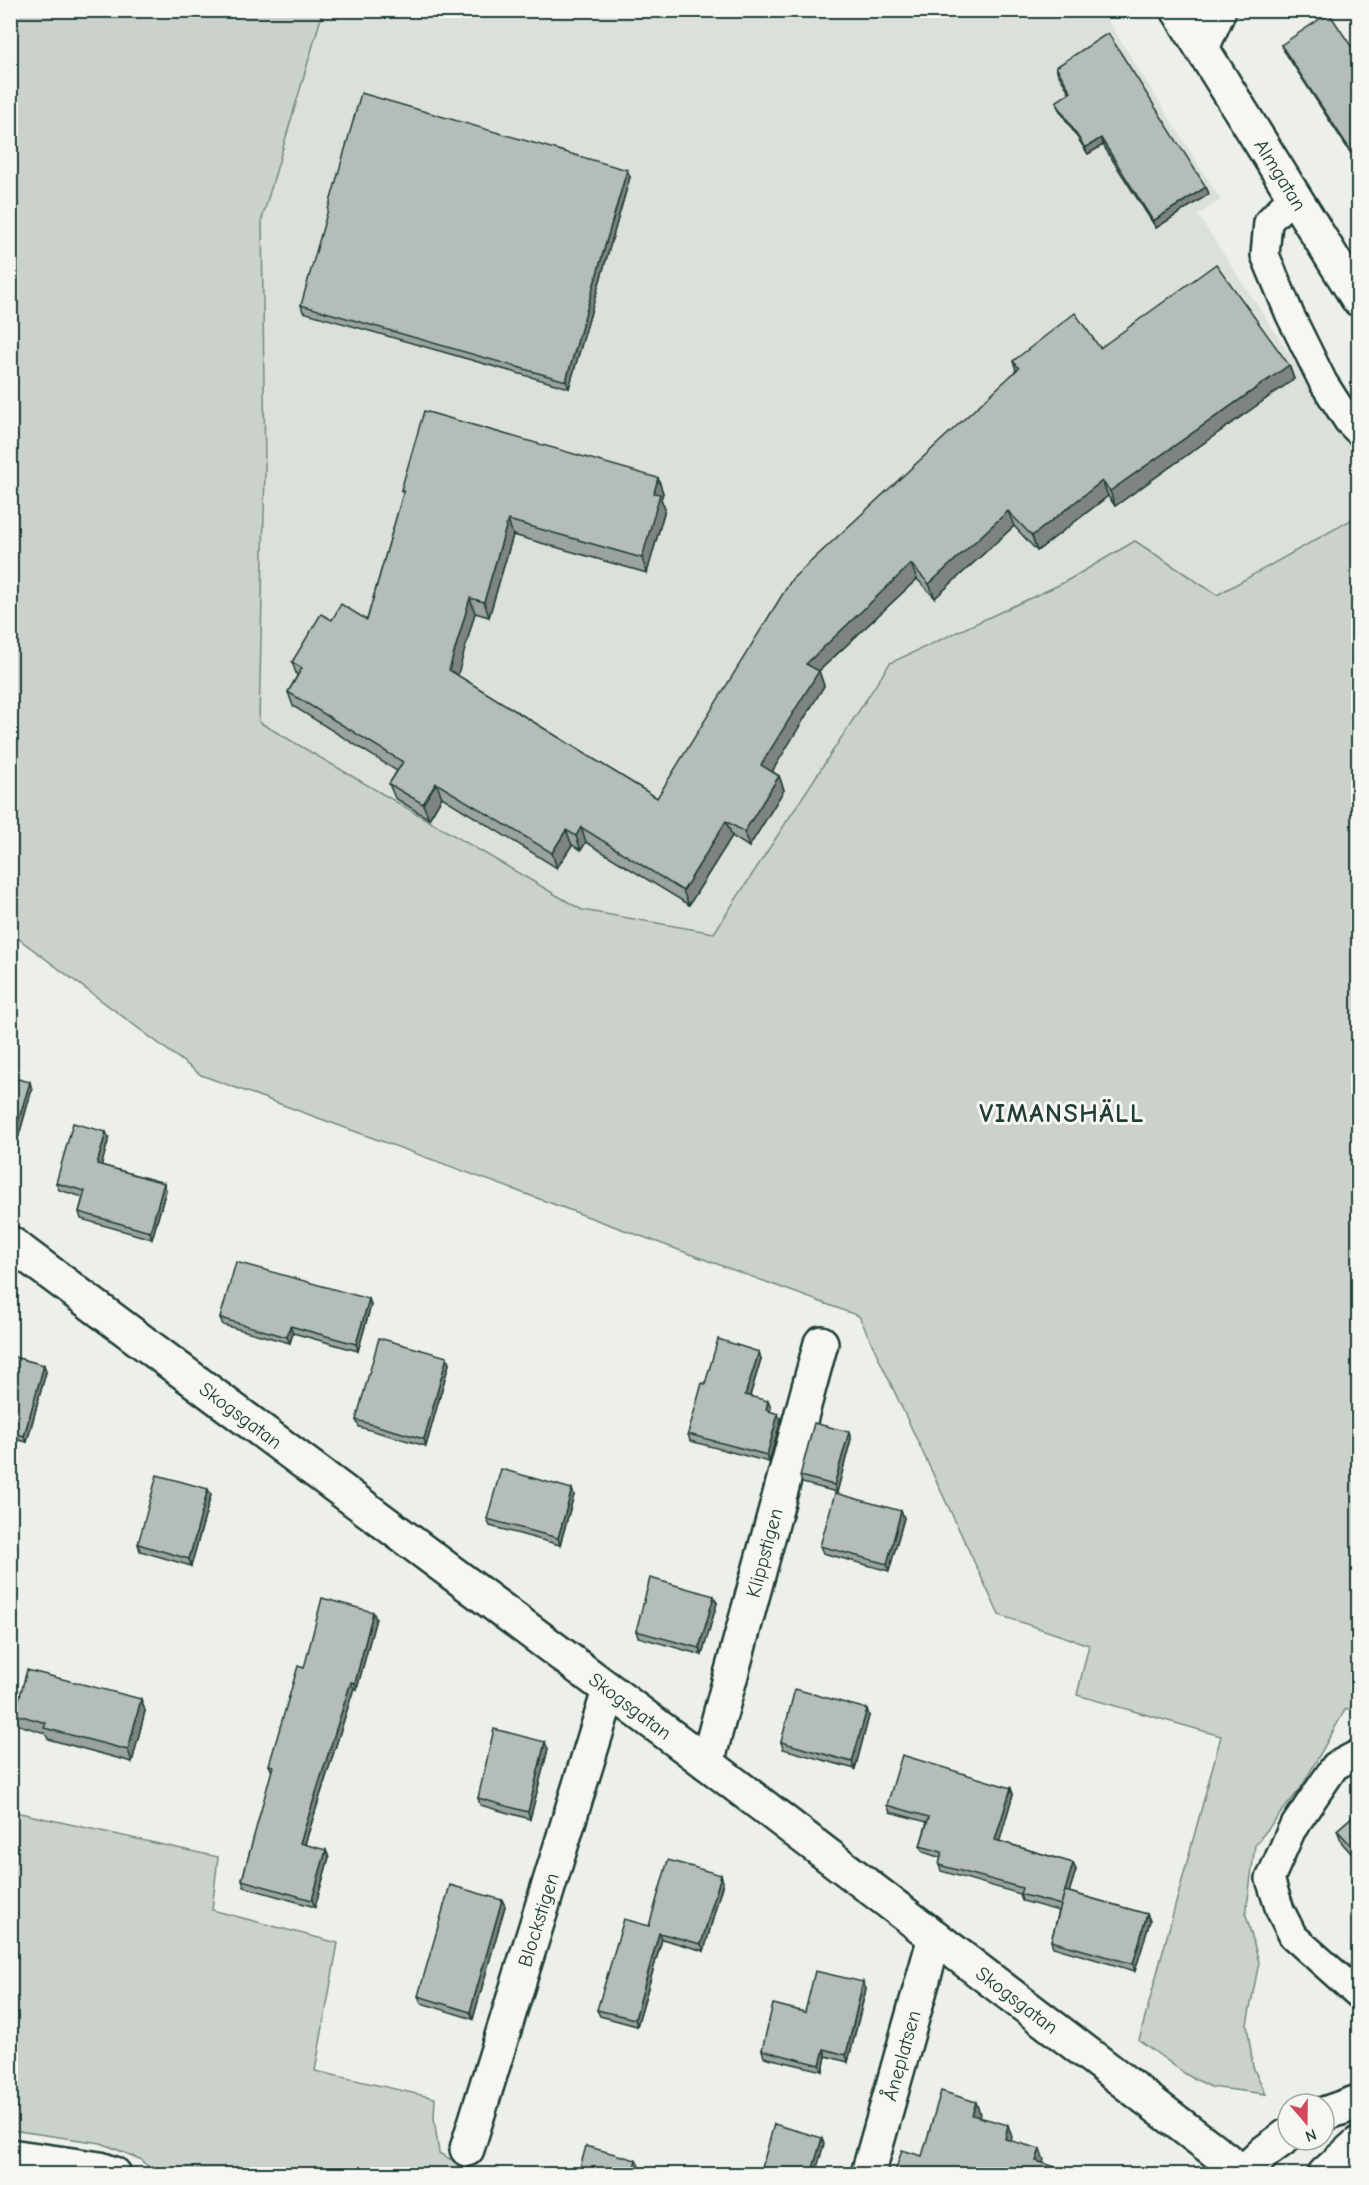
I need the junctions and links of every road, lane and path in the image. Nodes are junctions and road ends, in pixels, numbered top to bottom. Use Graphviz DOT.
graph roads {
  1 [pos="1178,10"];
  2 [pos="1219,10"];
  3 [pos="1202,48"];
  4 [pos="1294,195"];
  5 [pos="1359,299"];
  6 [pos="1359,431"];
  7 [pos="10,1243"];
  8 [pos="821,1343"];
  9 [pos="609,1691"];
  10 [pos="1359,1754"];
  11 [pos="707,1763"];
  12 [pos="935,1937"];
  13 [pos="1359,1994"];
  14 [pos="1359,2102"];
  15 [pos="1336,2110"];
  16 [pos="1276,2144"];
  17 [pos="1359,2144"];
  18 [pos="467,2149"];
  19 [pos="10,2156"];
  20 [pos="1243,2174"];
  21 [pos="114,2175"];
  22 [pos="868,2175"];
  23 [pos="1325,2175"];
  1 -- 3 [label="street, Almgatan"];
  2 -- 3 [label="street"];
  3 -- 4 [label="street, Almgatan"];
  4 -- 5 [label="street, Almgatan"];
  4 -- 6 [label="lane"];
  7 -- 9 [label="street, Skogsgatan"];
  8 -- 11 [label="street, Klippstigen"];
  9 -- 11 [label="street, Skogsgatan"];
  9 -- 18 [label="street, Blockstigen"];
  10 -- 13 [label="lane"];
  11 -- 12 [label="street, Skogsgatan"];
  12 -- 20 [label="street, Skogsgatan"];
  12 -- 22 [label="street, Åneplatsen"];
  14 -- 15 [label="street"];
  16 -- 20 [label="street"];
  17 -- 23 [label="street"];
  19 -- 21 [label="street"];
}
